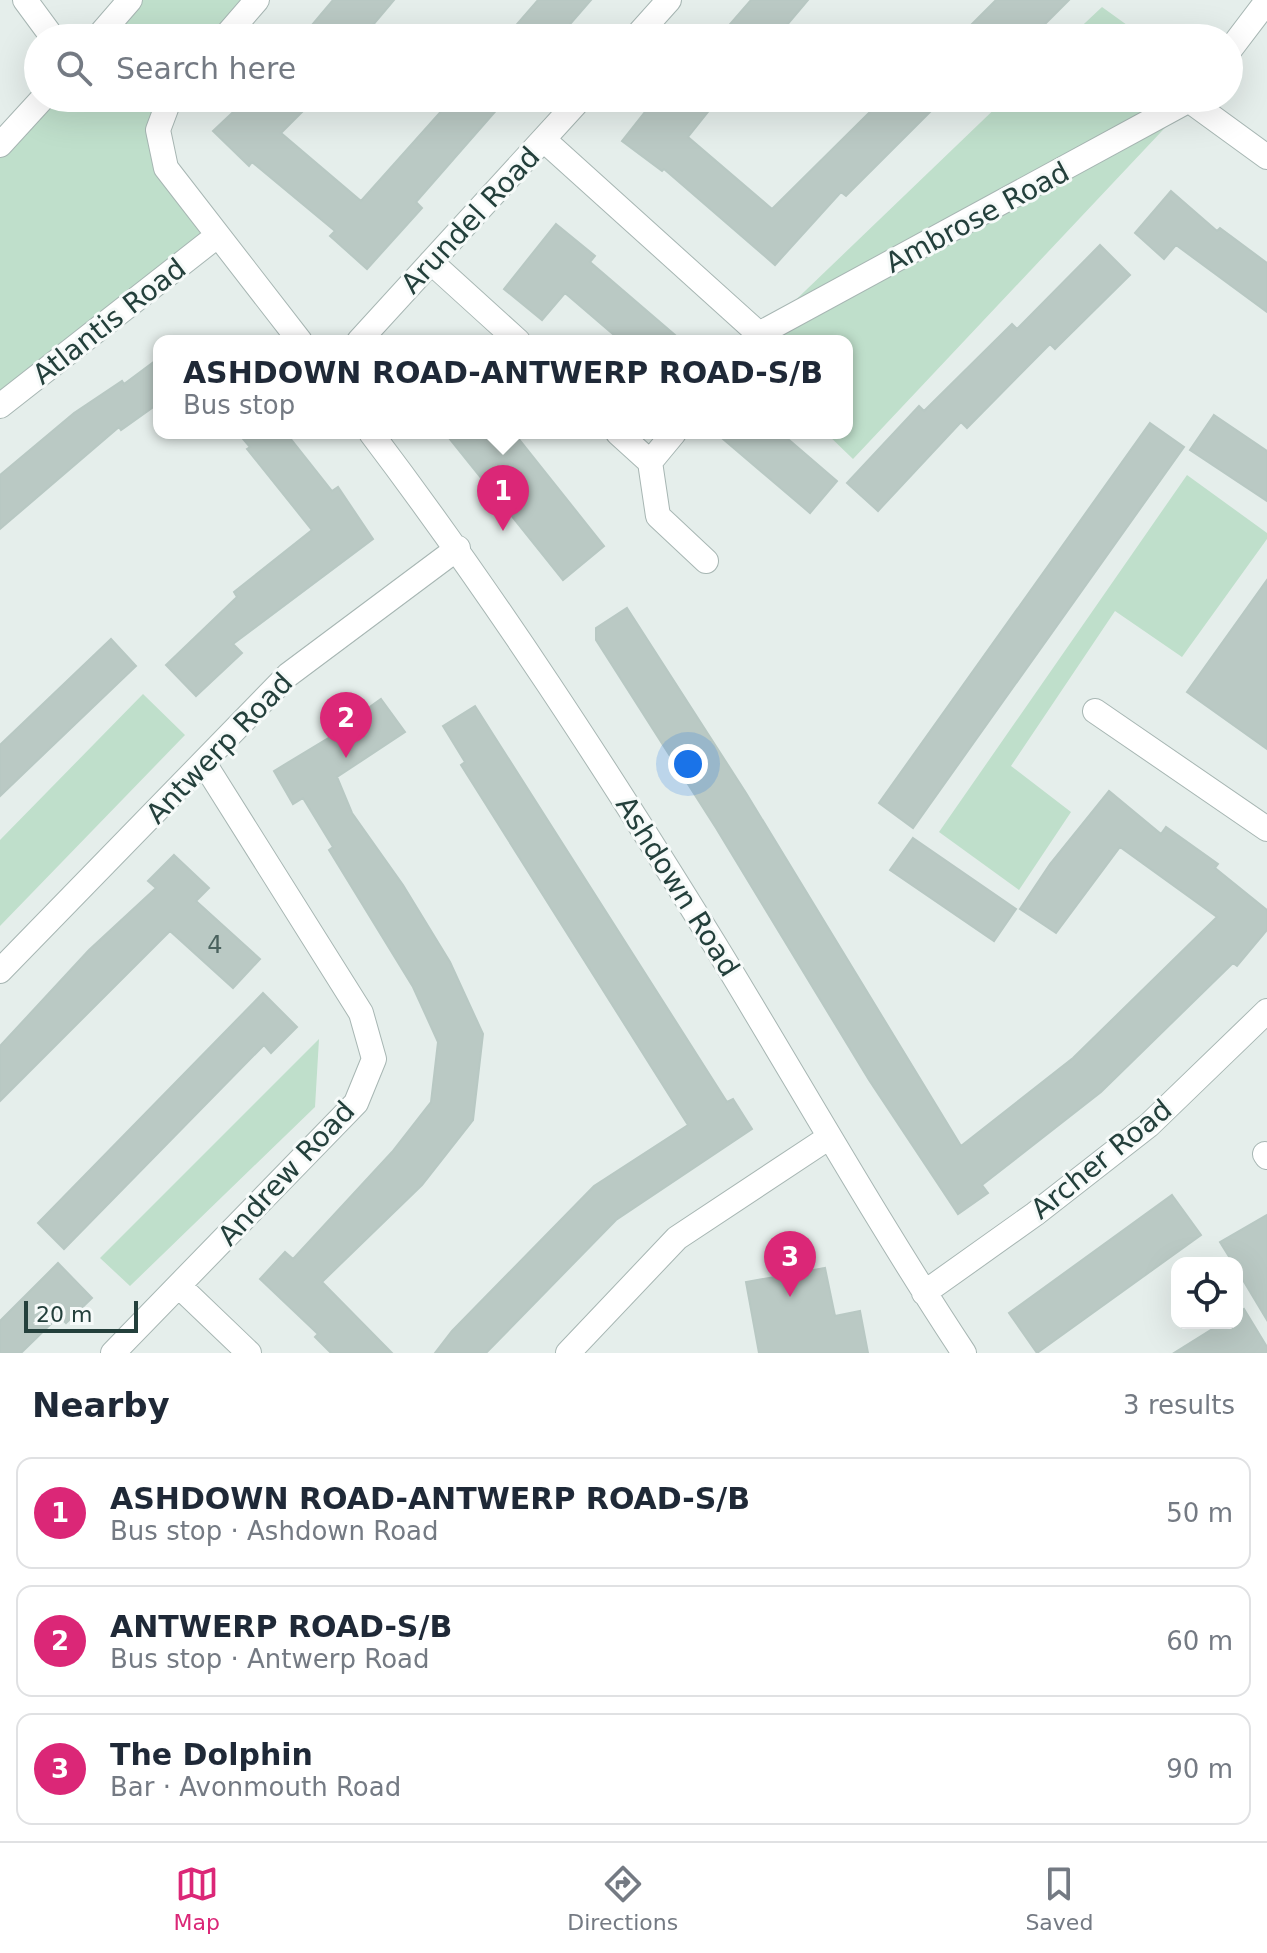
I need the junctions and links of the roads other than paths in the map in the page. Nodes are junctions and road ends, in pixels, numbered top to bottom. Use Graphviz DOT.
graph roads {
  1 [pos="25,0"];
  2 [pos="130,0"];
  3 [pos="257,0"];
  4 [pos="669,0"];
  5 [pos="1267,1"];
  6 [pos="43,24"];
  7 [pos="109,24"];
  8 [pos="236,24"];
  9 [pos="648,24"];
  10 [pos="1243,33"];
  11 [pos="30,112"];
  12 [pos="165,112"];
  13 [pos="569,112"];
  14 [pos="1170,112"];
  15 [pos="1208,112"];
  16 [pos="544,140"];
  17 [pos="0,145"];
  18 [pos="1267,157"];
  19 [pos="217,236"];
  20 [pos="431,262"];
  21 [pos="295,335"];
  22 [pos="364,335"];
  23 [pos="511,335"];
  24 [pos="754,335"];
  25 [pos="760,335"];
  26 [pos="0,406"];
  27 [pos="376,439"];
  28 [pos="625,439"];
  29 [pos="669,439"];
  30 [pos="650,462"];
  31 [pos="458,548"];
  32 [pos="706,561"];
  33 [pos="1095,711"];
  34 [pos="204,763"];
  35 [pos="1267,829"];
  36 [pos="0,971"];
  37 [pos="1267,1011"];
  38 [pos="828,1138"];
  39 [pos="179,1286"];
  40 [pos="924,1293"];
  41 [pos="113,1353"];
  42 [pos="249,1353"];
  43 [pos="568,1353"];
  44 [pos="964,1353"];
  1 -- 6 [label="street"];
  2 -- 7 [label="street"];
  3 -- 8 [label="street"];
  4 -- 9 [label="street"];
  5 -- 10 [label="street"];
  11 -- 17 [label="street"];
  12 -- 19 [label="street"];
  13 -- 16 [label="street, Arundel Road"];
  14 -- 25 [label="street, Ambrose Road"];
  15 -- 18 [label="street"];
  16 -- 20 [label="street, Arundel Road"];
  16 -- 24 [label="street, Ambrose Road"];
  19 -- 21 [label="street"];
  19 -- 26 [label="street, Atlantis Road"];
  20 -- 22 [label="street, Arundel Road"];
  20 -- 23 [label="street"];
  27 -- 31 [label="street, Ashdown Road"];
  28 -- 30 [label="street"];
  29 -- 30 [label="street"];
  30 -- 32 [label="street"];
  31 -- 34 [label="street, Antwerp Road"];
  31 -- 38 [label="street, Ashdown Road"];
  33 -- 35 [label="street"];
  34 -- 36 [label="street, Antwerp Road"];
  34 -- 39 [label="street, Andrew Road"];
  37 -- 40 [label="street, Archer Road"];
  38 -- 40 [label="street, Ashdown Road"];
  38 -- 43 [label="street"];
  39 -- 41 [label="street, Andrew Road"];
  39 -- 42 [label="street"];
  40 -- 44 [label="street, Ashdown Road"];
}
